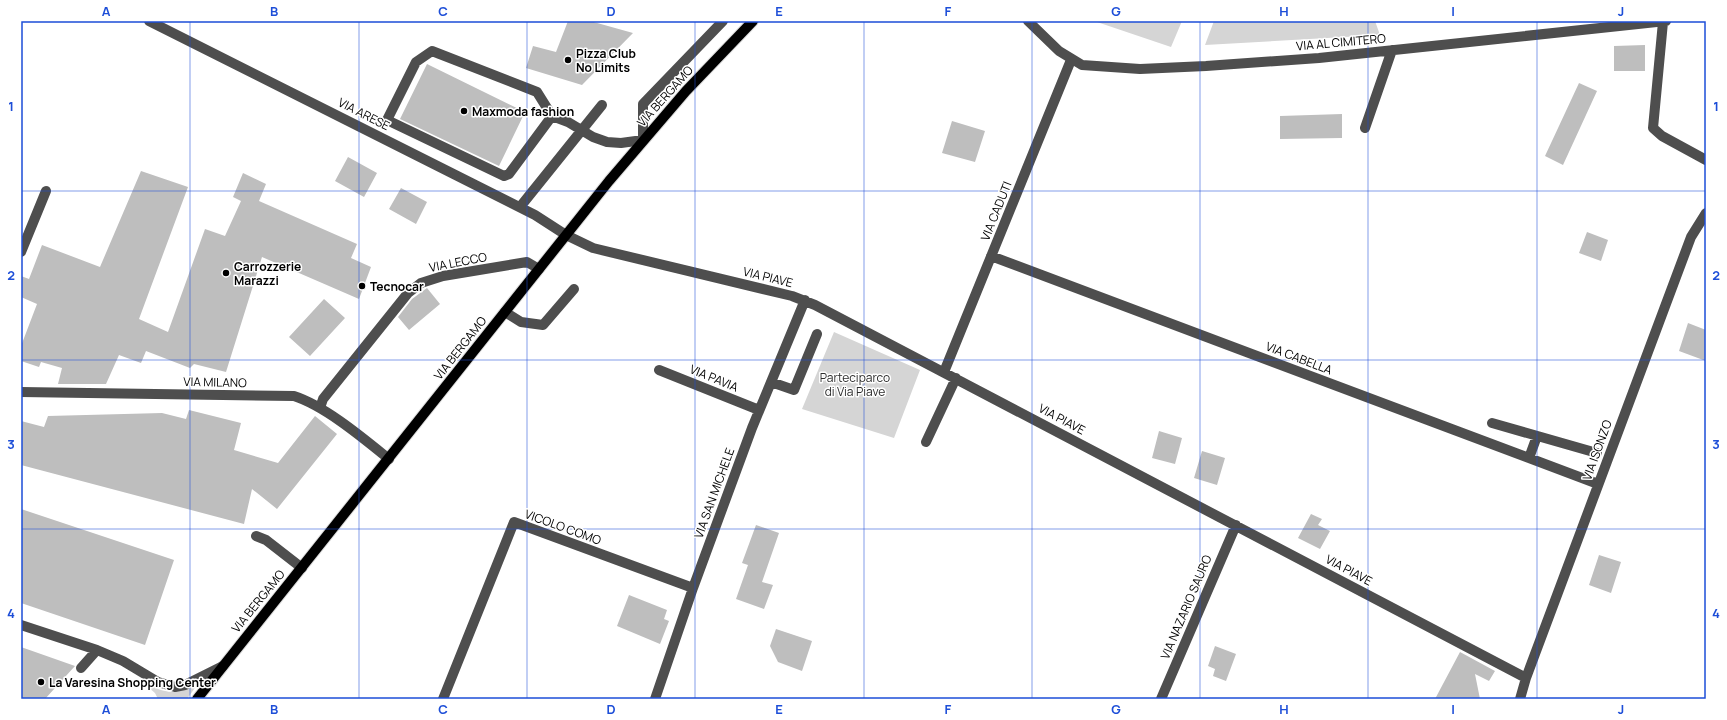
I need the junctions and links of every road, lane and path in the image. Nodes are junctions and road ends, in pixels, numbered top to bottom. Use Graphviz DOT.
graph roads {
  1 [pos="149,21"];
  2 [pos="723,21"];
  3 [pos="753,21"];
  4 [pos="1025,21"];
  5 [pos="1664,22"];
  6 [pos="1031,24"];
  7 [pos="1392,50"];
  8 [pos="1071,60"];
  9 [pos="602,105"];
  10 [pos="552,116"];
  11 [pos="1365,128"];
  12 [pos="582,130"];
  13 [pos="643,140"];
  14 [pos="1706,160"];
  15 [pos="46,191"];
  16 [pos="520,207"];
  17 [pos="1706,213"];
  18 [pos="566,235"];
  19 [pos="21,252"];
  20 [pos="991,256"];
  21 [pos="539,269"];
  22 [pos="574,289"];
  23 [pos="805,300"];
  24 [pos="505,312"];
  25 [pos="817,334"];
  26 [pos="659,370"];
  27 [pos="944,372"];
  28 [pos="956,378"];
  29 [pos="771,382"];
  30 [pos="21,392"];
  31 [pos="320,408"];
  32 [pos="759,410"];
  33 [pos="1492,423"];
  34 [pos="1537,436"];
  35 [pos="926,442"];
  36 [pos="1597,453"];
  37 [pos="1529,458"];
  38 [pos="388,459"];
  39 [pos="1598,484"];
  40 [pos="1236,525"];
  41 [pos="256,536"];
  42 [pos="302,568"];
  43 [pos="693,588"];
  44 [pos="21,625"];
  45 [pos="97,650"];
  46 [pos="223,666"];
  47 [pos="80,668"];
  48 [pos="1526,678"];
  49 [pos="197,699"];
  50 [pos="442,699"];
  51 [pos="655,699"];
  52 [pos="1161,699"];
  53 [pos="1520,699"];
  1 -- 16 [label="street, VIA ARESE"];
  2 -- 13 [label="street"];
  3 -- 13 [label="main road, VIA BERGAMO"];
  4 -- 6 [label="street, VIA AL CIMITERO"];
  5 -- 7 [label="street, VIA AL CIMITERO"];
  5 -- 14 [label="street"];
  6 -- 8 [label="street, VIA AL CIMITERO"];
  7 -- 8 [label="street, VIA AL CIMITERO"];
  7 -- 11 [label="street"];
  8 -- 20 [label="street, VIA CADUTI"];
  9 -- 12 [label="street"];
  10 -- 10 [label="street"];
  10 -- 12 [label="street"];
  12 -- 13 [label="street"];
  12 -- 16 [label="street"];
  13 -- 18 [label="main road, VIA BERGAMO"];
  15 -- 19 [label="street"];
  16 -- 18 [label="street, VIA ARESE"];
  17 -- 39 [label="street, VIA ISONZO"];
  18 -- 21 [label="main road, VIA BERGAMO"];
  18 -- 23 [label="street, VIA PIAVE"];
  20 -- 27 [label="street, VIA CADUTI"];
  20 -- 37 [label="street, VIA CABELLA"];
  21 -- 24 [label="main road, VIA BERGAMO"];
  21 -- 31 [label="street, VIA LECCO"];
  22 -- 24 [label="street"];
  23 -- 27 [label="street, VIA PIAVE"];
  23 -- 29 [label="street, VIA SAN MICHELE"];
  24 -- 38 [label="main road, VIA BERGAMO"];
  25 -- 29 [label="street"];
  26 -- 32 [label="street, VIA PAVIA"];
  27 -- 28 [label="street, VIA PIAVE"];
  28 -- 35 [label="street"];
  28 -- 40 [label="street, VIA PIAVE"];
  29 -- 32 [label="street, VIA SAN MICHELE"];
  30 -- 31 [label="street, VIA MILANO"];
  31 -- 38 [label="street, VIA MILANO"];
  32 -- 43 [label="street, VIA SAN MICHELE"];
  33 -- 34 [label="street"];
  34 -- 36 [label="street"];
  34 -- 37 [label="street"];
  37 -- 39 [label="street, VIA CABELLA"];
  38 -- 42 [label="main road, VIA BERGAMO"];
  39 -- 48 [label="street, VIA ISONZO"];
  40 -- 48 [label="street, VIA PIAVE"];
  40 -- 52 [label="street, VIA NAZARIO SAURO"];
  41 -- 42 [label="street"];
  42 -- 46 [label="main road, VIA BERGAMO"];
  43 -- 50 [label="street, VICOLO COMO"];
  43 -- 51 [label="street, VIA SAN MICHELE"];
  44 -- 45 [label="street"];
  45 -- 46 [label="street"];
  45 -- 47 [label="street"];
  46 -- 49 [label="main road, VIA BERGAMO"];
  48 -- 53 [label="street, VIA ISONZO"];
}
